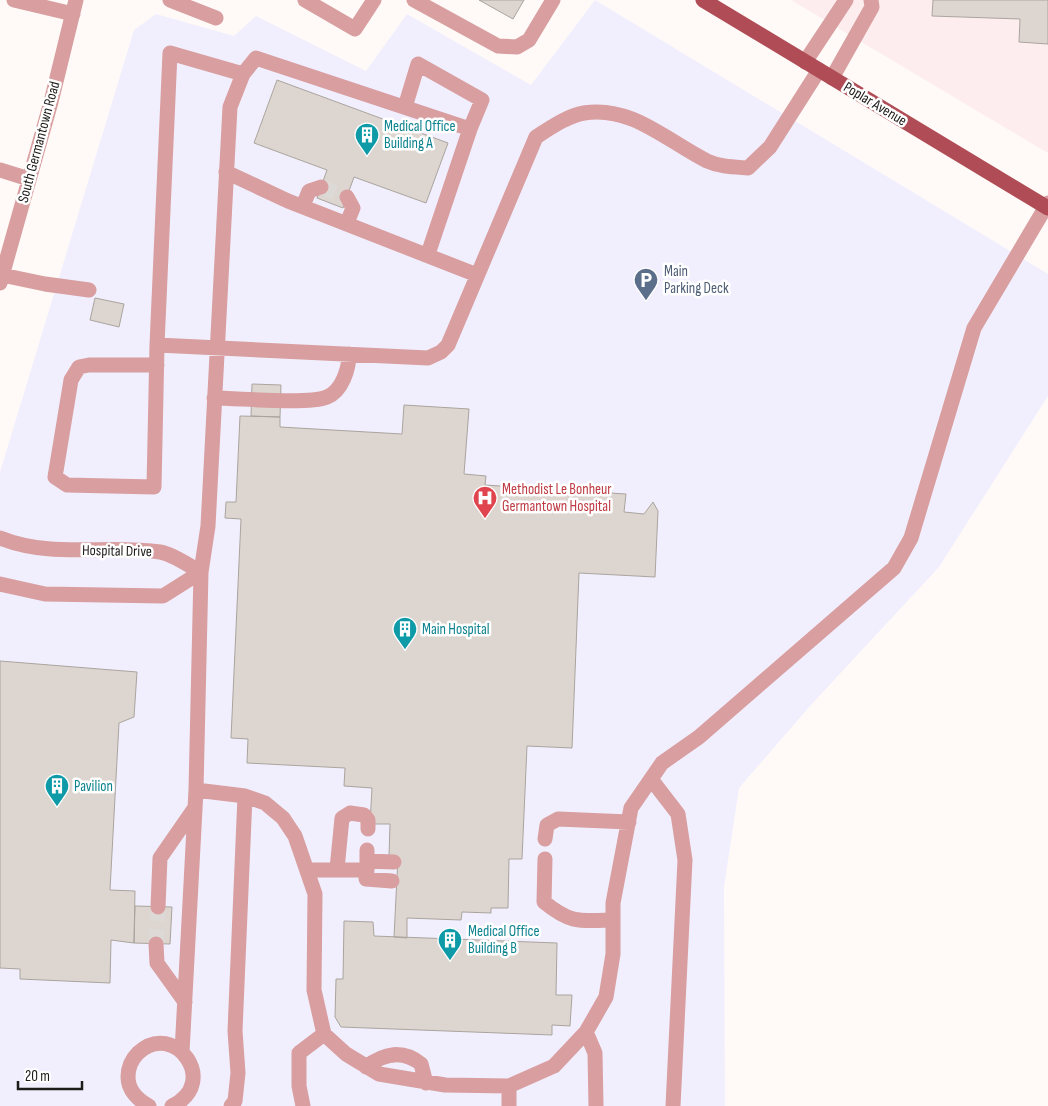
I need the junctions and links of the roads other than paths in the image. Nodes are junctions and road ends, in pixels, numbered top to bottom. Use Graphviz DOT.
graph roads {
  1 [pos="14,0"];
  2 [pos="170,0"];
  3 [pos="305,0"];
  4 [pos="374,0"];
  5 [pos="414,0"];
  6 [pos="553,0"];
  7 [pos="703,0"];
  8 [pos="846,0"];
  9 [pos="871,0"];
  10 [pos="74,7"];
  11 [pos="216,18"];
  12 [pos="805,62"];
  13 [pos="243,74"];
  14 [pos="826,74"];
  15 [pos="405,107"];
  16 [pos="470,129"];
  17 [pos="0,170"];
  18 [pos="226,172"];
  19 [pos="29,179"];
  20 [pos="321,187"];
  21 [pos="347,197"];
  22 [pos="303,206"];
  23 [pos="1047,206"];
  24 [pos="347,223"];
  25 [pos="428,254"];
  26 [pos="477,274"];
  27 [pos="1,279"];
  28 [pos="89,290"];
  29 [pos="157,345"];
  30 [pos="217,348"];
  31 [pos="349,354"];
  32 [pos="157,365"];
  33 [pos="214,398"];
  34 [pos="0,538"];
  35 [pos="201,572"];
  36 [pos="0,584"];
  37 [pos="651,779"];
  38 [pos="196,790"];
  39 [pos="245,796"];
  40 [pos="195,807"];
  41 [pos="629,822"];
  42 [pos="368,829"];
  43 [pos="546,839"];
  44 [pos="367,860"];
  45 [pos="545,860"];
  46 [pos="394,862"];
  47 [pos="337,869"];
  48 [pos="307,870"];
  49 [pos="392,881"];
  50 [pos="158,907"];
  51 [pos="613,920"];
  52 [pos="156,944"];
  53 [pos="185,1002"];
  54 [pos="586,1032"];
  55 [pos="324,1034"];
  56 [pos="182,1052"];
  57 [pos="366,1067"];
  58 [pos="426,1083"];
  59 [pos="509,1086"];
  60 [pos="149,1106"];
  61 [pos="172,1106"];
  62 [pos="231,1106"];
  63 [pos="303,1106"];
  64 [pos="509,1106"];
  65 [pos="596,1106"];
  66 [pos="673,1106"];
  1 -- 10 [label="street"];
  2 -- 11 [label="street"];
  3 -- 4 [label="street"];
  5 -- 6 [label="street"];
  7 -- 12 [label="main road, Poplar Avenue"];
  8 -- 12 [label="street"];
  9 -- 14 [label="street"];
  10 -- 19 [label="street, South Germantown Road"];
  12 -- 14 [label="main road, Poplar Avenue"];
  13 -- 15 [label="street"];
  13 -- 18 [label="street"];
  13 -- 29 [label="street"];
  14 -- 23 [label="main road, Poplar Avenue"];
  14 -- 26 [label="street"];
  15 -- 16 [label="street"];
  15 -- 16 [label="street"];
  16 -- 25 [label="street"];
  17 -- 19 [label="street"];
  18 -- 22 [label="street"];
  18 -- 30 [label="street"];
  19 -- 27 [label="street, South Germantown Road"];
  20 -- 22 [label="street"];
  21 -- 24 [label="street"];
  22 -- 24 [label="street"];
  23 -- 37 [label="street"];
  24 -- 25 [label="street"];
  25 -- 26 [label="street"];
  26 -- 31 [label="street"];
  27 -- 28 [label="street"];
  29 -- 30 [label="street"];
  29 -- 32 [label="street"];
  30 -- 31 [label="street"];
  30 -- 33 [label="street"];
  31 -- 33 [label="street"];
  32 -- 32 [label="street"];
  33 -- 35 [label="street"];
  34 -- 35 [label="street, Hospital Drive"];
  35 -- 36 [label="street"];
  35 -- 38 [label="street"];
  37 -- 41 [label="street"];
  37 -- 66 [label="street"];
  38 -- 39 [label="street"];
  38 -- 40 [label="street"];
  39 -- 48 [label="street"];
  39 -- 62 [label="street"];
  40 -- 50 [label="street"];
  40 -- 53 [label="street"];
  41 -- 43 [label="street"];
  41 -- 51 [label="street"];
  42 -- 47 [label="street"];
  44 -- 46 [label="street"];
  44 -- 47 [label="street"];
  44 -- 49 [label="street"];
  45 -- 51 [label="street"];
  47 -- 48 [label="street"];
  48 -- 55 [label="street"];
  51 -- 54 [label="street"];
  52 -- 53 [label="street"];
  53 -- 56 [label="street"];
  54 -- 59 [label="street"];
  54 -- 65 [label="street"];
  55 -- 57 [label="street"];
  55 -- 63 [label="street"];
  56 -- 60 [label="street"];
  56 -- 61 [label="street"];
  57 -- 58 [label="street"];
  57 -- 58 [label="street"];
  58 -- 59 [label="street"];
  59 -- 64 [label="street"];
}
